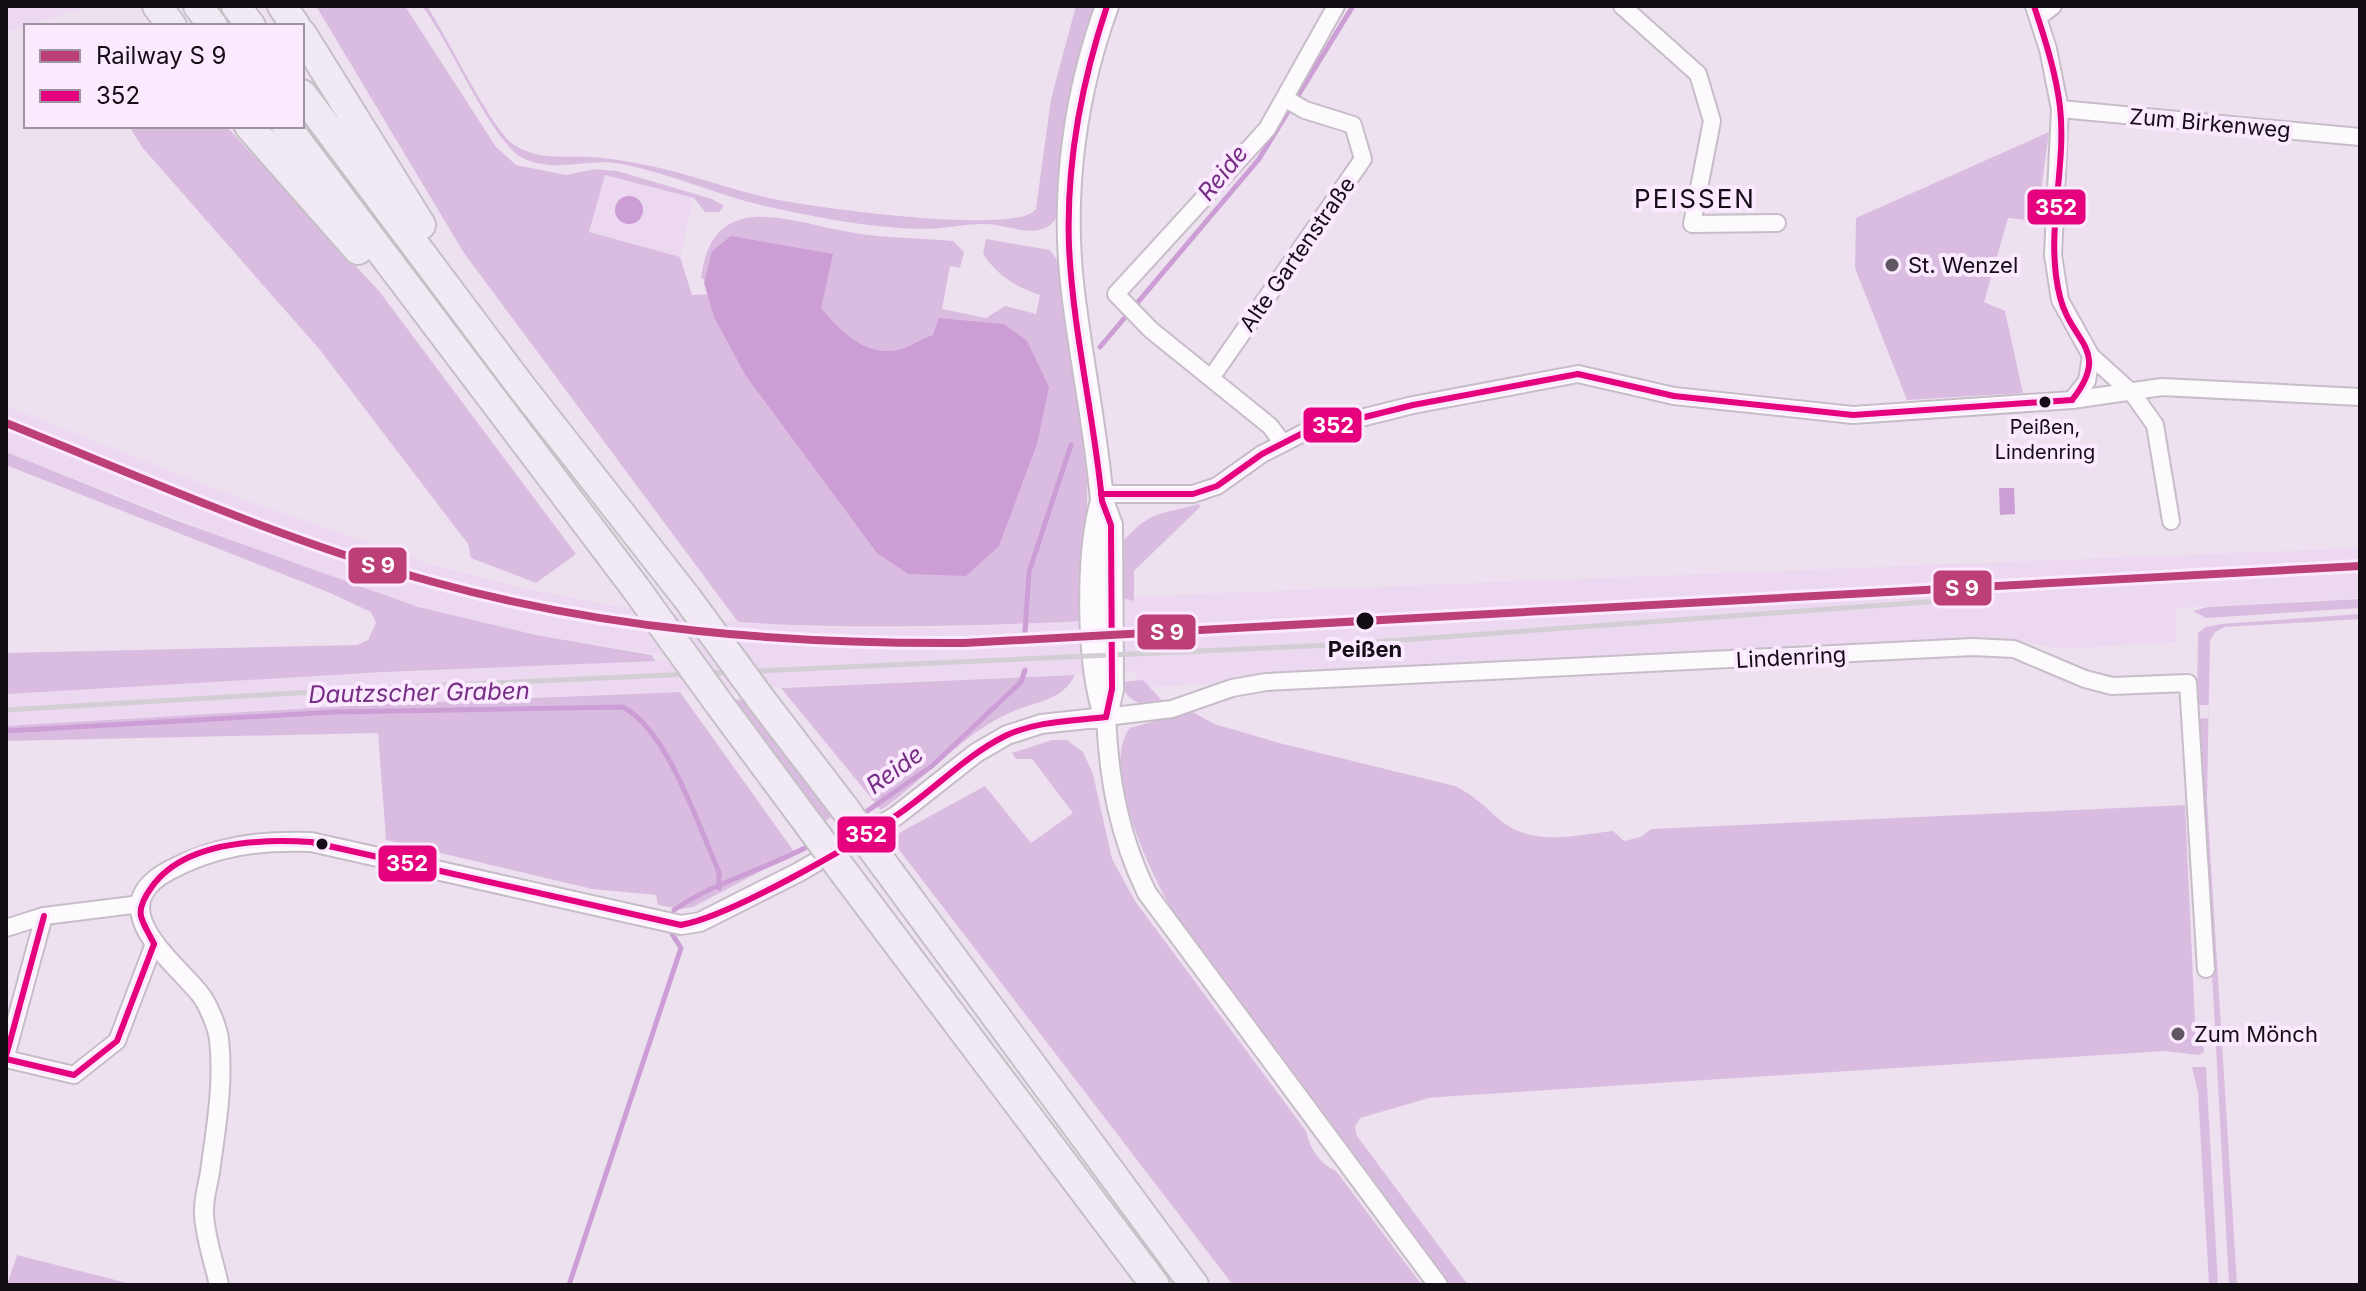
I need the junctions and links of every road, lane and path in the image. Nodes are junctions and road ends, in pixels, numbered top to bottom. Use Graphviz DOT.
graph roads {
  1 [pos="236,6"];
  2 [pos="282,6"];
  3 [pos="1107,6"];
  4 [pos="1336,6"];
  5 [pos="1624,6"];
  6 [pos="2043,9"];
  7 [pos="250,24"];
  8 [pos="295,24"];
  9 [pos="304,37"];
  10 [pos="304,97"];
  11 [pos="1294,104"];
  12 [pos="2060,109"];
  13 [pos="251,128"];
  14 [pos="288,128"];
  15 [pos="2360,137"];
  16 [pos="1777,223"];
  17 [pos="434,323"];
  18 [pos="2091,356"];
  19 [pos="1211,378"];
  20 [pos="520,385"];
  21 [pos="2133,394"];
  22 [pos="2360,397"];
  23 [pos="2072,400"];
  24 [pos="1282,442"];
  25 [pos="1102,498"];
  26 [pos="2171,521"];
  27 [pos="1106,717"];
  28 [pos="141,904"];
  29 [pos="44,916"];
  30 [pos="6,928"];
  31 [pos="154,944"];
  32 [pos="2206,969"];
  33 [pos="6,1058"];
  34 [pos="219,1285"];
  35 [pos="1155,1285"];
  36 [pos="1194,1285"];
  37 [pos="1438,1285"];
  1 -- 7 [label="highway"];
  2 -- 8 [label="highway"];
  3 -- 25 [label="main road"];
  4 -- 11 [label="street"];
  5 -- 16 [label="street"];
  6 -- 12 [label="street"];
  9 -- 20 [label="highway"];
  10 -- 20 [label="highway"];
  11 -- 19 [label="street, Alte Gartenstraße"];
  11 -- 19 [label="street"];
  12 -- 15 [label="street, Zum Birkenweg"];
  12 -- 18 [label="street"];
  13 -- 17 [label="highway"];
  14 -- 17 [label="highway"];
  17 -- 35 [label="highway, bridge"];
  18 -- 21 [label="street"];
  18 -- 23 [label="street"];
  19 -- 24 [label="street"];
  20 -- 36 [label="highway, bridge"];
  21 -- 22 [label="street"];
  21 -- 23 [label="street"];
  21 -- 26 [label="street"];
  23 -- 24 [label="street"];
  24 -- 25 [label="street"];
  25 -- 27 [label="main road"];
  27 -- 28 [label="street"];
  27 -- 32 [label="street, Lindenring"];
  27 -- 37 [label="street"];
  28 -- 29 [label="street"];
  28 -- 31 [label="street"];
  29 -- 30 [label="street"];
  29 -- 33 [label="street"];
  31 -- 33 [label="street"];
  31 -- 34 [label="street"];
}
